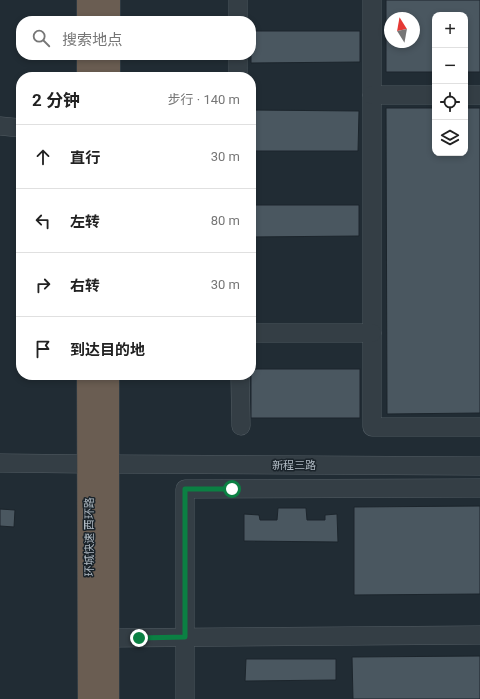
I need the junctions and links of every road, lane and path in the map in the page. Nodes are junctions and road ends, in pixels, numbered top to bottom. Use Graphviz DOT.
graph roads {
  1 [pos="88,0"];
  2 [pos="109,0"];
  3 [pos="238,0"];
  4 [pos="372,0"];
  5 [pos="88,16"];
  6 [pos="109,16"];
  7 [pos="238,16"];
  8 [pos="88,60"];
  9 [pos="109,60"];
  10 [pos="238,60"];
  11 [pos="88,72"];
  12 [pos="109,72"];
  13 [pos="238,72"];
  14 [pos="372,95"];
  15 [pos="432,95"];
  16 [pos="468,95"];
  17 [pos="480,95"];
  18 [pos="0,126"];
  19 [pos="16,128"];
  20 [pos="256,333"];
  21 [pos="372,333"];
  22 [pos="89,380"];
  23 [pos="107,380"];
  24 [pos="240,380"];
  25 [pos="241,426"];
  26 [pos="480,427"];
  27 [pos="0,463"];
  28 [pos="98,464"];
  29 [pos="480,466"];
  30 [pos="480,488"];
  31 [pos="480,635"];
  32 [pos="185,637"];
  33 [pos="108,638"];
  34 [pos="89,699"];
  35 [pos="108,699"];
  36 [pos="185,699"];
  1 -- 5 [label="highway"];
  2 -- 6 [label="highway"];
  3 -- 7 [label="street"];
  4 -- 14 [label="street"];
  8 -- 11 [label="highway"];
  9 -- 12 [label="highway"];
  10 -- 13 [label="street"];
  14 -- 15 [label="street"];
  14 -- 21 [label="street"];
  16 -- 17 [label="street"];
  18 -- 19 [label="street"];
  20 -- 21 [label="street"];
  21 -- 26 [label="street"];
  22 -- 28 [label="highway, 环城快速 西环路"];
  23 -- 28 [label="highway, 环城快速 西环路"];
  24 -- 25 [label="street"];
  27 -- 28 [label="street, 新程三路"];
  28 -- 29 [label="street, 新程三路"];
  28 -- 33 [label="highway, 环城快速 西环路"];
  28 -- 34 [label="highway, 环城快速 西环路"];
  30 -- 32 [label="street"];
  31 -- 32 [label="street"];
  32 -- 33 [label="street"];
  32 -- 36 [label="street"];
  33 -- 35 [label="highway, 环城快速 西环路"];
}
